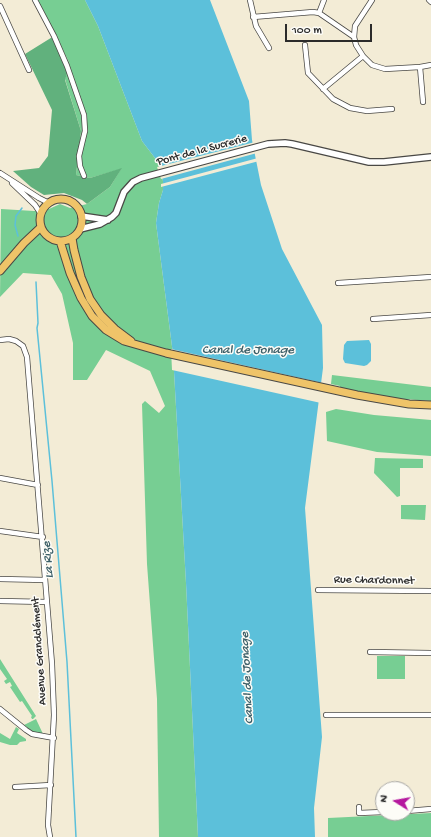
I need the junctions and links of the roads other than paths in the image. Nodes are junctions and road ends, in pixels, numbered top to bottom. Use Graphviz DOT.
graph roads {
  1 [pos="35,0"];
  2 [pos="250,0"];
  3 [pos="324,0"];
  4 [pos="372,0"];
  5 [pos="0,6"];
  6 [pos="319,13"];
  7 [pos="253,17"];
  8 [pos="354,37"];
  9 [pos="305,45"];
  10 [pos="269,48"];
  11 [pos="363,56"];
  12 [pos="431,65"];
  13 [pos="420,67"];
  14 [pos="29,70"];
  15 [pos="323,89"];
  16 [pos="423,102"];
  17 [pos="392,109"];
  18 [pos="431,157"];
  19 [pos="0,173"];
  20 [pos="5,176"];
  21 [pos="84,176"];
  22 [pos="49,203"];
  23 [pos="41,214"];
  24 [pos="81,216"];
  25 [pos="108,220"];
  26 [pos="41,227"];
  27 [pos="80,229"];
  28 [pos="72,238"];
  29 [pos="60,242"];
  30 [pos="0,271"];
  31 [pos="431,276"];
  32 [pos="338,283"];
  33 [pos="431,315"];
  34 [pos="373,319"];
  35 [pos="0,340"];
  36 [pos="132,343"];
  37 [pos="431,405"];
  38 [pos="0,478"];
  39 [pos="38,485"];
  40 [pos="0,531"];
  41 [pos="42,537"];
  42 [pos="0,579"];
  43 [pos="45,580"];
  44 [pos="318,590"];
  45 [pos="431,591"];
  46 [pos="0,601"];
  47 [pos="47,602"];
  48 [pos="370,652"];
  49 [pos="431,653"];
  50 [pos="0,709"];
  51 [pos="326,715"];
  52 [pos="431,715"];
  53 [pos="54,738"];
  54 [pos="50,785"];
  55 [pos="15,787"];
  56 [pos="359,807"];
  57 [pos="431,809"];
  58 [pos="415,810"];
  59 [pos="375,812"];
  60 [pos="50,837"];
  1 -- 21 [label="street"];
  2 -- 7 [label="street"];
  3 -- 6 [label="street"];
  4 -- 8 [label="street"];
  5 -- 14 [label="street"];
  6 -- 7 [label="street"];
  6 -- 8 [label="street"];
  7 -- 10 [label="street"];
  8 -- 11 [label="street"];
  9 -- 15 [label="street"];
  11 -- 13 [label="street"];
  11 -- 15 [label="street"];
  12 -- 13 [label="street"];
  13 -- 16 [label="street"];
  15 -- 17 [label="street"];
  18 -- 25 [label="street, Pont de la Sucrerie"];
  19 -- 20 [label="street"];
  20 -- 22 [label="street"];
  20 -- 23 [label="street"];
  22 -- 23 [label="main road"];
  22 -- 24 [label="main road"];
  23 -- 26 [label="main road"];
  24 -- 25 [label="street"];
  24 -- 27 [label="main road"];
  25 -- 27 [label="street"];
  26 -- 29 [label="main road"];
  26 -- 30 [label="main road"];
  27 -- 28 [label="main road"];
  28 -- 29 [label="main road"];
  28 -- 36 [label="main road"];
  29 -- 36 [label="main road"];
  31 -- 32 [label="street"];
  33 -- 34 [label="street"];
  35 -- 39 [label="street, Avenue Grandclément"];
  36 -- 37 [label="main road"];
  38 -- 39 [label="street"];
  39 -- 41 [label="street, Avenue Grandclément"];
  40 -- 41 [label="street"];
  41 -- 43 [label="street, Avenue Grandclément"];
  42 -- 43 [label="street"];
  43 -- 47 [label="street, Avenue Grandclément"];
  44 -- 45 [label="street, Rue Chardonnet"];
  46 -- 47 [label="street"];
  47 -- 53 [label="street, Avenue Grandclément"];
  48 -- 49 [label="street"];
  50 -- 53 [label="street"];
  51 -- 52 [label="street"];
  53 -- 54 [label="street, Avenue Grandclément"];
  54 -- 55 [label="street"];
  54 -- 60 [label="street, Avenue Grandclément"];
  56 -- 59 [label="street"];
  57 -- 58 [label="street"];
}
